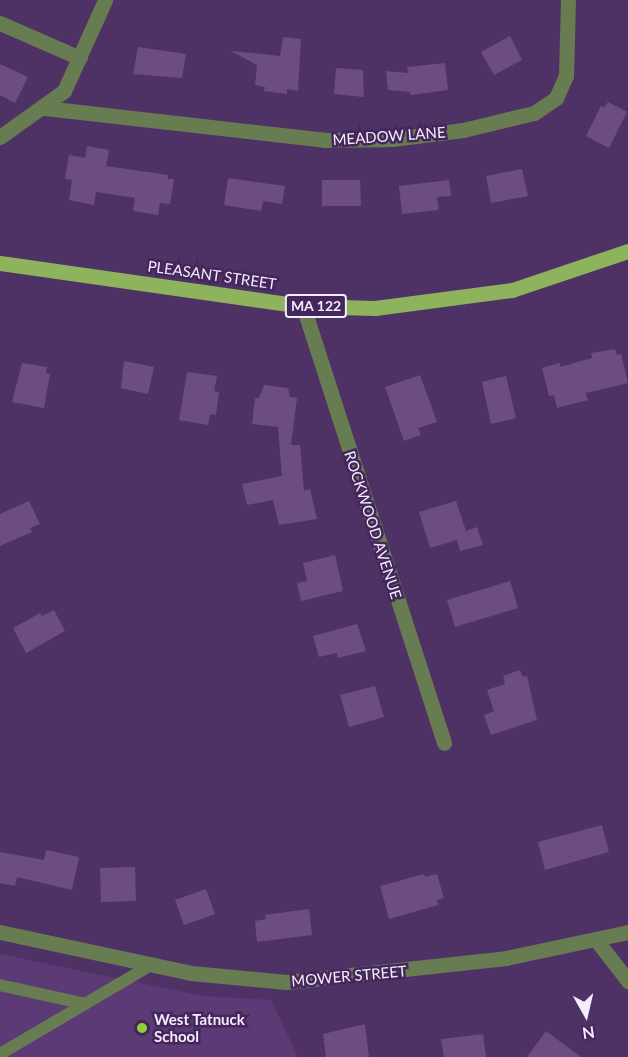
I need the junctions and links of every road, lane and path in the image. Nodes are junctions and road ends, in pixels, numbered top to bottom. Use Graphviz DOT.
graph roads {
  1 [pos="105,0"];
  2 [pos="568,0"];
  3 [pos="0,23"];
  4 [pos="80,58"];
  5 [pos="45,108"];
  6 [pos="0,137"];
  7 [pos="628,251"];
  8 [pos="0,263"];
  9 [pos="303,306"];
  10 [pos="444,744"];
  11 [pos="0,932"];
  12 [pos="628,932"];
  13 [pos="597,941"];
  14 [pos="153,964"];
  15 [pos="628,981"];
  16 [pos="0,985"];
  17 [pos="86,1004"];
  18 [pos="0,1054"];
  1 -- 4 [label="street"];
  2 -- 5 [label="street, MEADOW LANE"];
  3 -- 4 [label="street"];
  4 -- 5 [label="street"];
  5 -- 6 [label="street"];
  7 -- 9 [label="main road, PLEASANT STREET / MA 122"];
  8 -- 9 [label="main road, PLEASANT STREET / MA 122"];
  9 -- 10 [label="street, ROCKWOOD AVENUE"];
  11 -- 14 [label="street, MOWER STREET"];
  12 -- 13 [label="street, MOWER STREET"];
  13 -- 14 [label="street, MOWER STREET"];
  13 -- 15 [label="street"];
  14 -- 17 [label="lane"];
  16 -- 17 [label="lane"];
  17 -- 18 [label="lane"];
}
